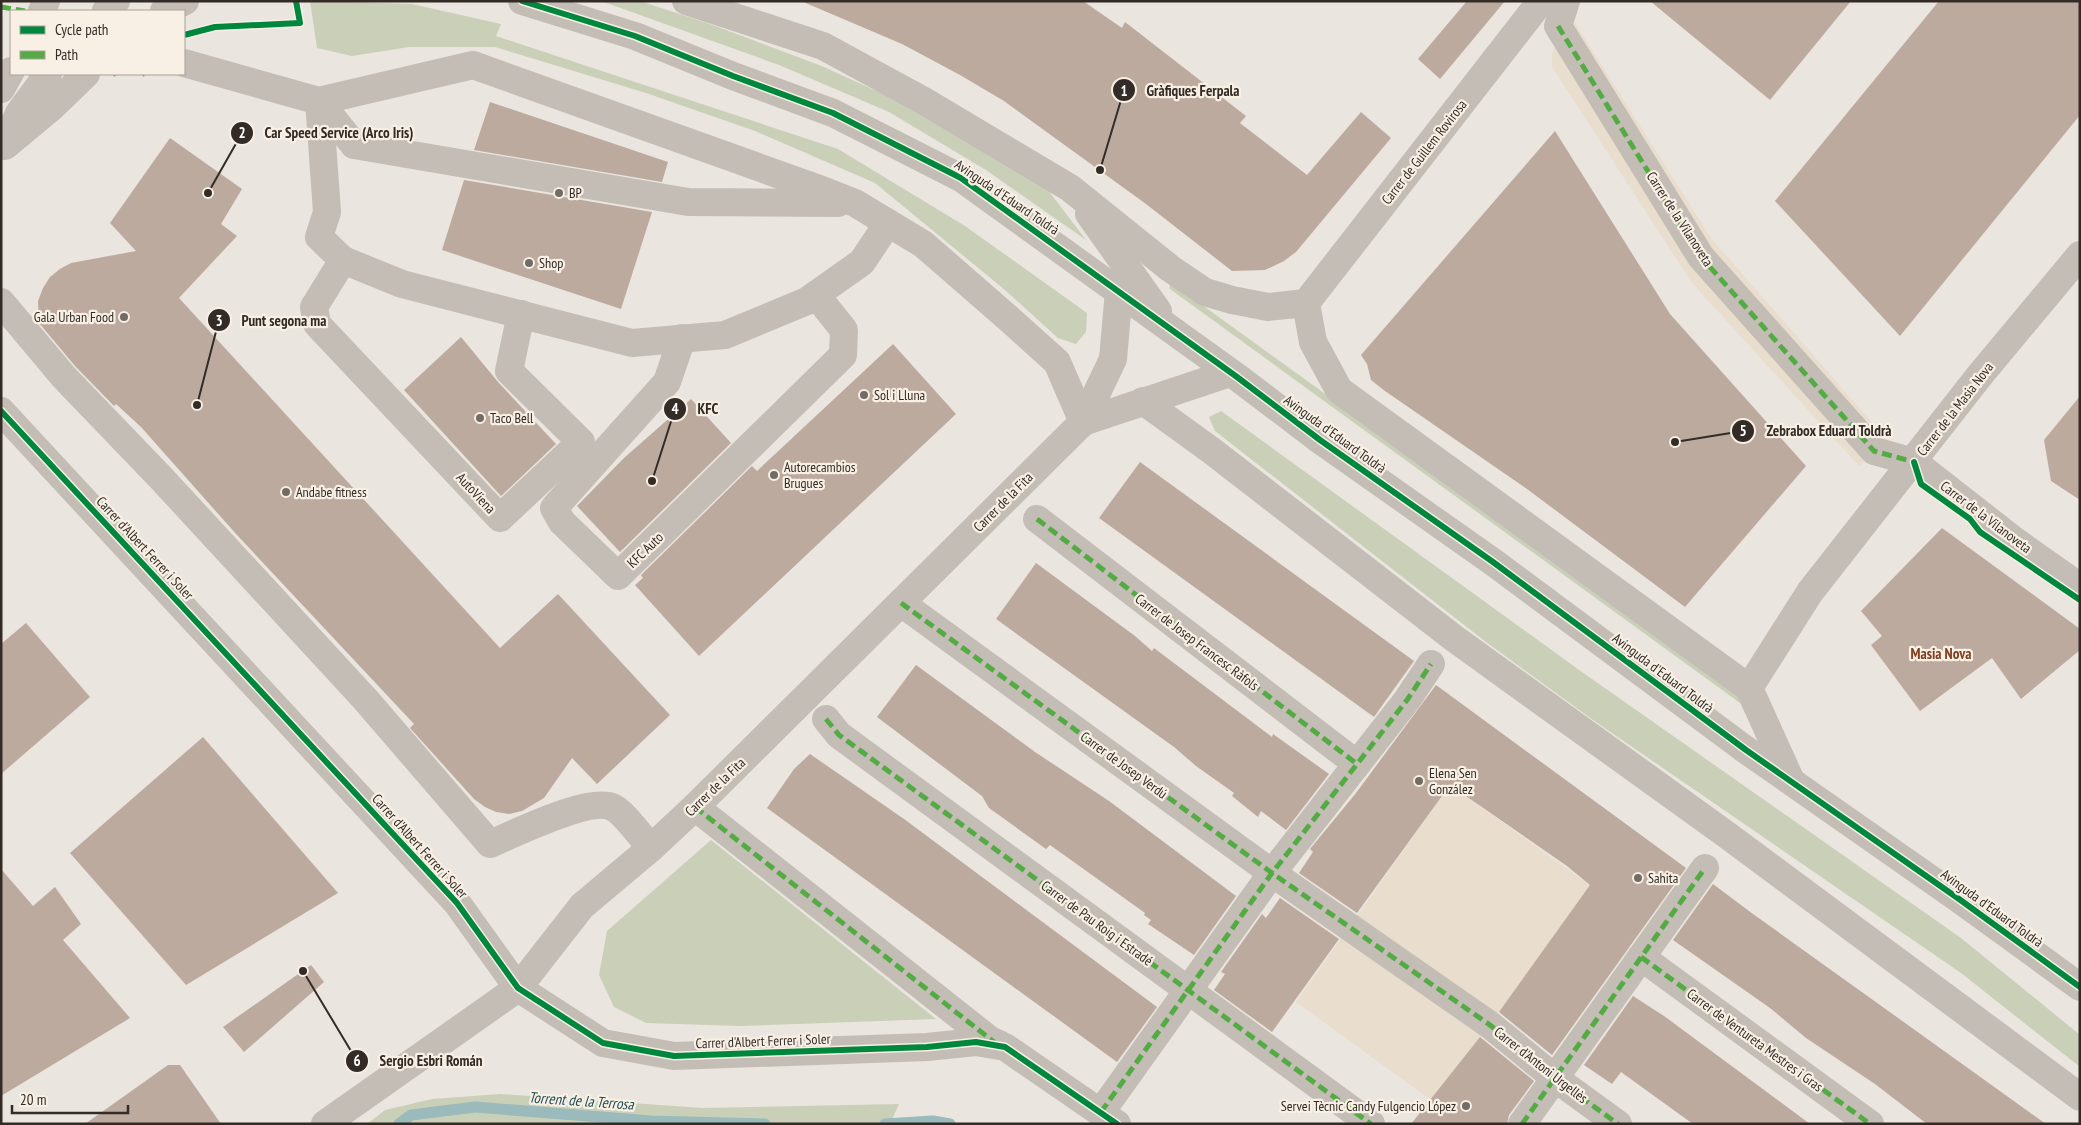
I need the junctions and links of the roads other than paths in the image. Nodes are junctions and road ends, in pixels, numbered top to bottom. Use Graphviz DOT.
graph roads {
  1 [pos="116,1"];
  2 [pos="185,1"];
  3 [pos="522,1"];
  4 [pos="686,1"];
  5 [pos="1549,6"];
  6 [pos="107,10"];
  7 [pos="166,10"];
  8 [pos="185,63"];
  9 [pos="10,73"];
  10 [pos="47,75"];
  11 [pos="85,75"];
  12 [pos="1,88"];
  13 [pos="320,101"];
  14 [pos="3,148"];
  15 [pos="1070,188"];
  16 [pos="855,203"];
  17 [pos="888,222"];
  18 [pos="2080,255"];
  19 [pos="343,260"];
  20 [pos="1119,291"];
  21 [pos="816,295"];
  22 [pos="1,302"];
  23 [pos="1306,303"];
  24 [pos="521,314"];
  25 [pos="1175,334"];
  26 [pos="682,338"];
  27 [pos="1230,373"];
  28 [pos="1143,401"];
  29 [pos="3,413"];
  30 [pos="1083,422"];
  31 [pos="1914,462"];
  32 [pos="1037,519"];
  33 [pos="2080,587"];
  34 [pos="901,603"];
  35 [pos="1431,664"];
  36 [pos="1749,688"];
  37 [pos="826,719"];
  38 [pos="1357,764"];
  39 [pos="1791,782"];
  40 [pos="695,806"];
  41 [pos="651,848"];
  42 [pos="1704,868"];
  43 [pos="1272,873"];
  44 [pos="1349,925"];
  45 [pos="1641,957"];
  46 [pos="2080,987"];
  47 [pos="518,988"];
  48 [pos="1188,990"];
  49 [pos="1005,1047"];
  50 [pos="1556,1079"];
  51 [pos="2080,1097"];
  52 [pos="1109,1118"];
  53 [pos="325,1124"];
  54 [pos="1372,1124"];
  55 [pos="1522,1124"];
  56 [pos="1618,1124"];
  57 [pos="1870,1124"];
  1 -- 6 [label="street"];
  2 -- 7 [label="street"];
  3 -- 20 [label="street, Avinguda d'Eduard Toldrà"];
  4 -- 15 [label="street, Avinguda d'Eduard Toldrà"];
  5 -- 23 [label="street, Carrer de Guillem Rovirosa"];
  5 -- 31 [label="street, Carrer de la Vilanoveta"];
  8 -- 13 [label="street"];
  9 -- 12 [label="street"];
  10 -- 14 [label="street"];
  11 -- 14 [label="street"];
  13 -- 16 [label="street"];
  13 -- 16 [label="street"];
  13 -- 19 [label="street"];
  15 -- 23 [label="street, Avinguda d'Eduard Toldrà"];
  15 -- 25 [label="street, Avinguda d'Eduard Toldrà"];
  16 -- 17 [label="street"];
  17 -- 21 [label="street"];
  17 -- 30 [label="street"];
  18 -- 31 [label="street, Carrer de la Masia Nova"];
  19 -- 24 [label="street"];
  19 -- 24 [label="street, AutoViena"];
  20 -- 25 [label="street, Avinguda d'Eduard Toldrà"];
  20 -- 30 [label="street, Carrer de la Fita"];
  21 -- 26 [label="street"];
  21 -- 26 [label="street, KFC Auto"];
  22 -- 41 [label="street"];
  23 -- 36 [label="street"];
  24 -- 26 [label="street"];
  25 -- 27 [label="street, Avinguda d'Eduard Toldrà"];
  27 -- 28 [label="street, Carrer de la Fita"];
  27 -- 39 [label="street, Avinguda d'Eduard Toldrà"];
  28 -- 30 [label="street, Carrer de la Fita"];
  28 -- 51 [label="street"];
  29 -- 47 [label="street, Carrer d'Albert Ferrer i Soler"];
  30 -- 34 [label="street, Carrer de la Fita"];
  31 -- 33 [label="street, Carrer de la Vilanoveta"];
  31 -- 36 [label="street, Carrer de la Masia Nova"];
  32 -- 38 [label="street, Carrer de Josep Francesc Ràfols"];
  34 -- 40 [label="street, Carrer de la Fita"];
  34 -- 43 [label="street, Carrer de Josep Verdú"];
  35 -- 38 [label="street"];
  36 -- 39 [label="street"];
  37 -- 48 [label="street, Carrer de Pau Roig i Estradé"];
  38 -- 43 [label="street"];
  39 -- 46 [label="street, Avinguda d'Eduard Toldrà"];
  40 -- 41 [label="street, Carrer de la Fita"];
  40 -- 49 [label="street, Carrer d'Albert Ferrer i Soler"];
  41 -- 47 [label="street, Carrer de la Fita"];
  42 -- 45 [label="street"];
  43 -- 44 [label="street, Carrer de Josep Verdú"];
  43 -- 48 [label="street"];
  44 -- 50 [label="street, Carrer d'Antoni Urgellès"];
  45 -- 50 [label="street"];
  45 -- 57 [label="street, Carrer de Ventureta Mestres i Gras"];
  47 -- 49 [label="street, Carrer d'Albert Ferrer i Soler"];
  47 -- 53 [label="street, Carrer de la Fita"];
  48 -- 52 [label="street"];
  48 -- 54 [label="street, Carrer de Pau Roig i Estradé"];
  49 -- 52 [label="street, Carrer d'Albert Ferrer i Soler"];
  50 -- 55 [label="street"];
  50 -- 56 [label="street, Carrer d'Antoni Urgellès"];
}
